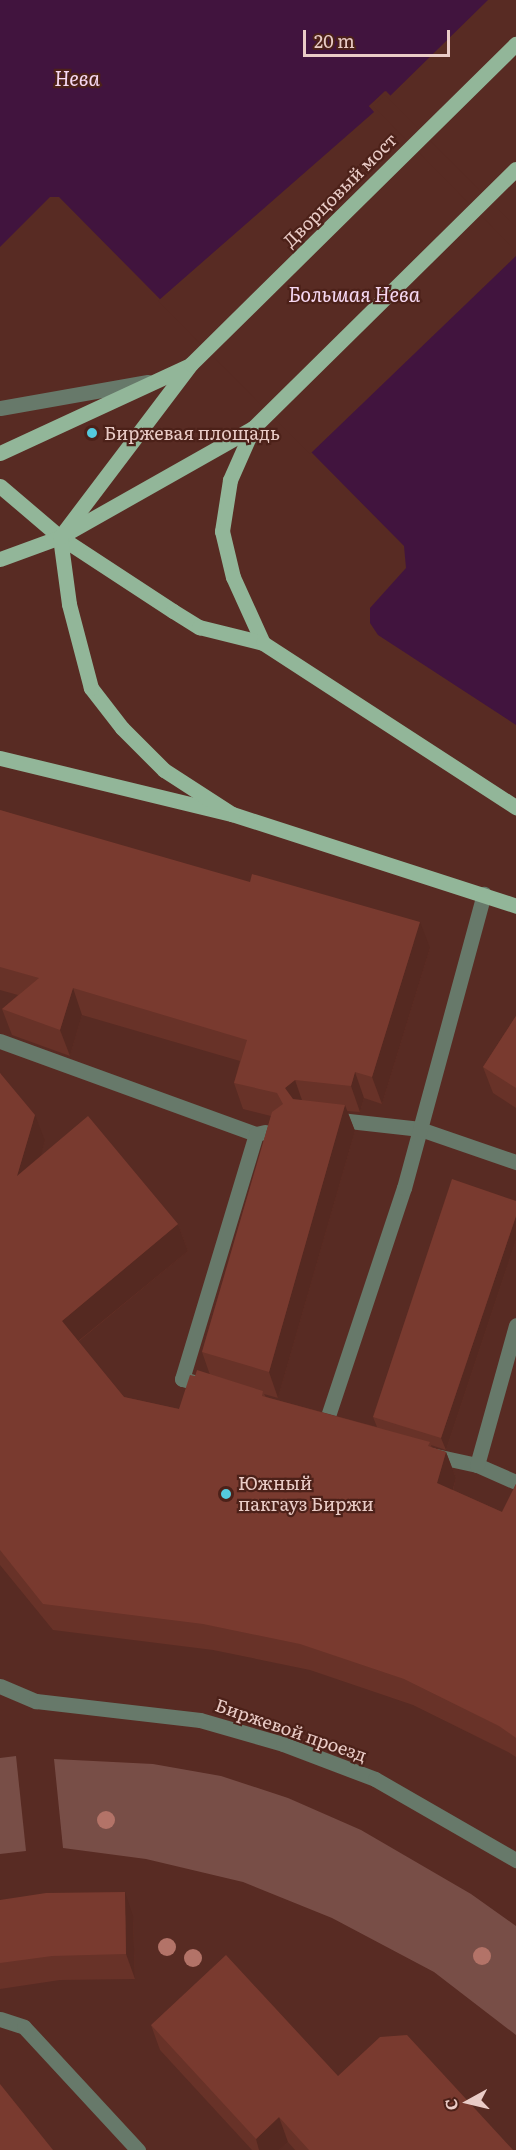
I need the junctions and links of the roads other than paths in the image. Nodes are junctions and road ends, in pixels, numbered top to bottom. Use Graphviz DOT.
graph roads {
  1 [pos="516,44"];
  2 [pos="516,169"];
  3 [pos="191,364"];
  4 [pos="156,380"];
  5 [pos="0,408"];
  6 [pos="253,428"];
  7 [pos="0,453"];
  8 [pos="0,486"];
  9 [pos="60,537"];
  10 [pos="0,559"];
  11 [pos="263,643"];
  12 [pos="0,758"];
  13 [pos="516,807"];
  14 [pos="232,814"];
  15 [pos="484,894"];
  16 [pos="516,906"];
  17 [pos="0,1041"];
  18 [pos="314,1117"];
  19 [pos="283,1128"];
  20 [pos="420,1129"];
  21 [pos="256,1134"];
  22 [pos="516,1162"];
  23 [pos="516,1325"];
  24 [pos="226,1392"];
  25 [pos="326,1422"];
  26 [pos="411,1449"];
  27 [pos="477,1465"];
  28 [pos="516,1482"];
  29 [pos="0,1686"];
  30 [pos="516,1860"];
  31 [pos="0,2019"];
  32 [pos="138,2150"];
  1 -- 3 [label="main road, Дворцовый мост"];
  2 -- 6 [label="main road"];
  3 -- 4 [label="main road"];
  3 -- 9 [label="main road"];
  4 -- 5 [label="street"];
  4 -- 7 [label="main road"];
  6 -- 9 [label="main road"];
  6 -- 11 [label="main road"];
  8 -- 9 [label="main road"];
  9 -- 10 [label="main road"];
  9 -- 11 [label="main road"];
  9 -- 14 [label="main road"];
  11 -- 13 [label="main road"];
  12 -- 14 [label="main road"];
  14 -- 15 [label="main road"];
  15 -- 16 [label="main road"];
  15 -- 20 [label="street"];
  17 -- 21 [label="street"];
  18 -- 20 [label="street"];
  19 -- 21 [label="street"];
  20 -- 22 [label="street"];
  20 -- 25 [label="street"];
  21 -- 24 [label="street"];
  23 -- 27 [label="street"];
  26 -- 27 [label="street"];
  27 -- 28 [label="street"];
  29 -- 30 [label="street, Биржевой проезд"];
  31 -- 32 [label="street"];
}
